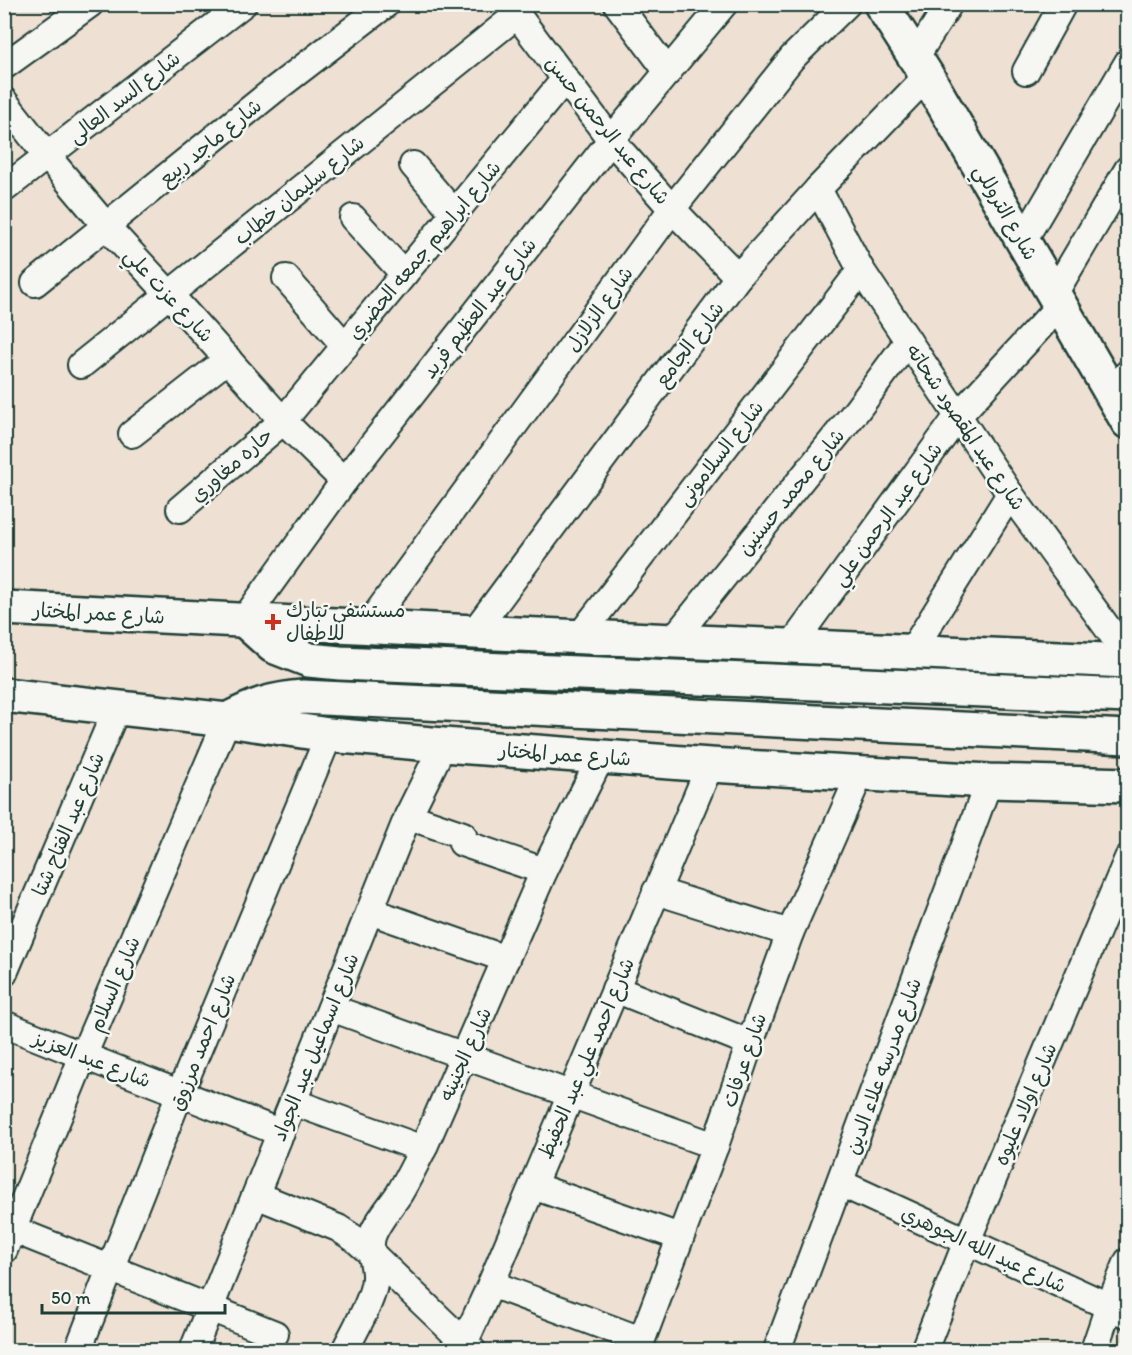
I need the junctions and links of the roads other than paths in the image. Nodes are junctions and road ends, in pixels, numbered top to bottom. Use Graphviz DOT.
graph roads {
  1 [pos="90,4"];
  2 [pos="243,4"];
  3 [pos="386,4"];
  4 [pos="617,4"];
  5 [pos="724,4"];
  6 [pos="847,4"];
  7 [pos="881,4"];
  8 [pos="949,4"];
  9 [pos="1063,4"];
  10 [pos="513,10"];
  11 [pos="1128,62"];
  12 [pos="4,66"];
  13 [pos="921,67"];
  14 [pos="1026,71"];
  15 [pos="668,72"];
  16 [pos="565,79"];
  17 [pos="4,101"];
  18 [pos="611,140"];
  19 [pos="48,156"];
  20 [pos="413,165"];
  21 [pos="1128,169"];
  22 [pos="4,189"];
  23 [pos="818,189"];
  24 [pos="672,209"];
  25 [pos="454,213"];
  26 [pos="352,218"];
  27 [pos="106,226"];
  28 [pos="1023,241"];
  29 [pos="861,270"];
  30 [pos="404,274"];
  31 [pos="738,277"];
  32 [pos="286,278"];
  33 [pos="35,283"];
  34 [pos="169,294"];
  35 [pos="1057,299"];
  36 [pos="908,341"];
  37 [pos="345,346"];
  38 [pos="228,359"];
  39 [pos="81,365"];
  40 [pos="1120,384"];
  41 [pos="958,416"];
  42 [pos="283,421"];
  43 [pos="1128,422"];
  44 [pos="132,434"];
  45 [pos="344,481"];
  46 [pos="1010,494"];
  47 [pos="180,509"];
  48 [pos="4,608"];
  49 [pos="244,620"];
  50 [pos="367,627"];
  51 [pos="474,632"];
  52 [pos="579,637"];
  53 [pos="672,641"];
  54 [pos="791,646"];
  55 [pos="912,651"];
  56 [pos="1128,656"];
  57 [pos="1128,661"];
  58 [pos="4,695"];
  59 [pos="1128,696"];
  60 [pos="117,708"];
  61 [pos="227,720"];
  62 [pos="329,735"];
  63 [pos="1128,737"];
  64 [pos="443,745"];
  65 [pos="601,757"];
  66 [pos="710,765"];
  67 [pos="860,774"];
  68 [pos="989,781"];
  69 [pos="1127,784"];
  70 [pos="408,816"];
  71 [pos="1128,858"];
  72 [pos="544,871"];
  73 [pos="656,891"];
  74 [pos="370,911"];
  75 [pos="790,933"];
  76 [pos="506,959"];
  77 [pos="4,973"];
  78 [pos="615,989"];
  79 [pos="331,1008"];
  80 [pos="4,1024"];
  81 [pos="750,1043"];
  82 [pos="82,1056"];
  83 [pos="465,1056"];
  84 [pos="180,1093"];
  85 [pos="571,1094"];
  86 [pos="293,1102"];
  87 [pos="281,1133"];
  88 [pos="715,1146"];
  89 [pos="423,1149"];
  90 [pos="840,1183"];
  91 [pos="533,1186"];
  92 [pos="256,1195"];
  93 [pos="7,1235"];
  94 [pos="680,1237"];
  95 [pos="968,1241"];
  96 [pos="372,1254"];
  97 [pos="1128,1261"];
  98 [pos="111,1269"];
  99 [pos="491,1284"];
  100 [pos="210,1308"];
  101 [pos="1118,1310"];
  102 [pos="275,1334"];
  103 [pos="640,1345"];
  104 [pos="466,1348"];
  105 [pos="781,1349"];
  106 [pos="78,1350"];
  107 [pos="193,1350"];
  108 [pos="345,1350"];
  109 [pos="924,1350"];
  110 [pos="1094,1350"];
  1 -- 12 [label="street"];
  2 -- 19 [label="street, شارع السد العالى"];
  3 -- 27 [label="street, شارع ماجد ربيع"];
  4 -- 15 [label="street"];
  5 -- 15 [label="street, شارع عبد العظيم فريد"];
  6 -- 24 [label="street, شارع الزلازل"];
  7 -- 13 [label="main road, شارع التروللي"];
  8 -- 13 [label="street, شارع الجامع"];
  9 -- 14 [label="street"];
  10 -- 16 [label="street, شارع عبد الرحمن حسن"];
  10 -- 34 [label="street, شارع سليمان خطاب"];
  11 -- 28 [label="street"];
  13 -- 23 [label="street, شارع الجامع"];
  13 -- 28 [label="main road, شارع التروللي"];
  15 -- 18 [label="street, شارع عبد العظيم فريد"];
  16 -- 18 [label="street, شارع عبد الرحمن حسن"];
  16 -- 25 [label="street, شارع ابراهيم جمعه الحضري"];
  17 -- 19 [label="street, شارع عزت علي"];
  18 -- 24 [label="street, شارع عبد الرحمن حسن"];
  18 -- 45 [label="street, شارع عبد العظيم فريد"];
  19 -- 22 [label="street, شارع السد العالى"];
  19 -- 27 [label="street, شارع عزت علي"];
  20 -- 25 [label="street"];
  21 -- 35 [label="street, شارع عبد الرحمن علي"];
  23 -- 29 [label="street, شارع عبد المقصود شحاته"];
  23 -- 31 [label="street, شارع الجامع"];
  24 -- 31 [label="street, شارع عبد الرحمن حسن"];
  24 -- 50 [label="street, شارع الزلازل"];
  25 -- 30 [label="street, شارع ابراهيم جمعه الحضري"];
  26 -- 30 [label="street"];
  27 -- 33 [label="street, شارع ماجد ربيع"];
  27 -- 34 [label="street, شارع عزت علي"];
  28 -- 35 [label="main road, شارع التروللي"];
  29 -- 36 [label="street, شارع عبد المقصود شحاته"];
  29 -- 52 [label="street, شارع السلامونى"];
  30 -- 37 [label="street, شارع ابراهيم جمعه الحضري"];
  31 -- 51 [label="street, شارع الجامع"];
  32 -- 37 [label="street"];
  34 -- 38 [label="street, شارع عزت علي"];
  34 -- 39 [label="street, شارع سليمان خطاب"];
  35 -- 40 [label="main road, شارع التروللي"];
  35 -- 41 [label="street, شارع عبد الرحمن علي"];
  36 -- 41 [label="street, شارع عبد المقصود شحاته"];
  36 -- 53 [label="street, شارع محمد حسنين"];
  37 -- 42 [label="street, شارع ابراهيم جمعه الحضري"];
  38 -- 42 [label="street, شارع عزت علي"];
  38 -- 44 [label="street"];
  40 -- 43 [label="main road, شارع التروللي"];
  41 -- 46 [label="street, شارع عبد المقصود شحاته"];
  41 -- 54 [label="street, شارع عبد الرحمن علي"];
  42 -- 45 [label="street, شارع عزت علي"];
  42 -- 47 [label="street, حاره مغاوري"];
  45 -- 49 [label="street, شارع عبد العظيم فريد"];
  46 -- 55 [label="street"];
  46 -- 56 [label="street, شارع عبد المقصود شحاته"];
  48 -- 49 [label="main road, شارع عمر المختار"];
  49 -- 50 [label="main road, شارع عمر المختار"];
  49 -- 59 [label="main road"];
  50 -- 51 [label="main road, شارع عمر المختار"];
  51 -- 52 [label="main road, شارع عمر المختار"];
  52 -- 53 [label="main road, شارع عمر المختار"];
  53 -- 54 [label="main road, شارع عمر المختار"];
  54 -- 55 [label="main road, شارع عمر المختار"];
  55 -- 57 [label="main road, شارع عمر المختار"];
  58 -- 60 [label="main road, شارع عمر المختار"];
  60 -- 61 [label="main road, شارع عمر المختار"];
  60 -- 77 [label="street, شارع عبد الفتاح شتا"];
  61 -- 62 [label="main road, شارع عمر المختار"];
  61 -- 63 [label="main road"];
  61 -- 82 [label="street, شارع السلام"];
  62 -- 64 [label="main road, شارع عمر المختار"];
  62 -- 84 [label="street, شارع احمد مرزوق"];
  64 -- 65 [label="main road, شارع عمر المختار"];
  64 -- 70 [label="street, شارع اسماعيل عبد الجواد"];
  65 -- 66 [label="main road, شارع عمر المختار"];
  65 -- 72 [label="street, شارع الجنينه"];
  66 -- 67 [label="main road, شارع عمر المختار"];
  66 -- 73 [label="street, شارع احمد علي عبد الحفيظ"];
  67 -- 68 [label="main road, شارع عمر المختار"];
  67 -- 75 [label="street, شارع عرفات"];
  68 -- 69 [label="main road, شارع عمر المختار"];
  68 -- 90 [label="street, شارع مدرسه علاء الدين"];
  70 -- 72 [label="street"];
  70 -- 74 [label="street, شارع اسماعيل عبد الجواد"];
  71 -- 95 [label="street, شارع اولاد عليوه"];
  72 -- 76 [label="street, شارع الجنينه"];
  73 -- 75 [label="street"];
  73 -- 78 [label="street, شارع احمد علي عبد الحفيظ"];
  74 -- 76 [label="street"];
  74 -- 79 [label="street, شارع اسماعيل عبد الجواد"];
  75 -- 81 [label="street, شارع عرفات"];
  76 -- 83 [label="street, شارع الجنينه"];
  78 -- 81 [label="street"];
  78 -- 85 [label="street, شارع احمد علي عبد الحفيظ"];
  79 -- 83 [label="street"];
  79 -- 86 [label="street, شارع اسماعيل عبد الجواد"];
  80 -- 82 [label="street, شارع عبد العزيز"];
  81 -- 88 [label="street, شارع عرفات"];
  82 -- 84 [label="street, شارع عبد العزيز"];
  82 -- 93 [label="street, شارع السلام"];
  83 -- 85 [label="street"];
  83 -- 89 [label="street, شارع الجنينه"];
  84 -- 87 [label="street, شارع عبد العزيز"];
  84 -- 98 [label="street, شارع احمد مرزوق"];
  85 -- 88 [label="street"];
  85 -- 91 [label="street, شارع احمد علي عبد الحفيظ"];
  86 -- 87 [label="street, شارع اسماعيل عبد الجواد"];
  86 -- 89 [label="street"];
  87 -- 92 [label="street, شارع اسماعيل عبد الجواد"];
  88 -- 94 [label="street, شارع عرفات"];
  89 -- 96 [label="street, شارع الجنينه"];
  90 -- 95 [label="street, شارع عبد الله الجوهري"];
  90 -- 105 [label="street, شارع مدرسه علاء الدين"];
  91 -- 94 [label="street"];
  91 -- 99 [label="street, شارع احمد علي عبد الحفيظ"];
  92 -- 96 [label="street"];
  92 -- 100 [label="street, شارع اسماعيل عبد الجواد"];
  93 -- 98 [label="street"];
  94 -- 103 [label="street, شارع عرفات"];
  95 -- 101 [label="street, شارع عبد الله الجوهري"];
  95 -- 109 [label="street, شارع اولاد عليوه"];
  96 -- 104 [label="street"];
  96 -- 108 [label="street, شارع الجنينه"];
  97 -- 101 [label="street"];
  98 -- 100 [label="street"];
  98 -- 106 [label="street, شارع احمد مرزوق"];
  99 -- 103 [label="street"];
  99 -- 104 [label="street, شارع احمد علي عبد الحفيظ"];
  100 -- 102 [label="street"];
  100 -- 107 [label="street, شارع اسماعيل عبد الجواد"];
  101 -- 110 [label="street"];
}
